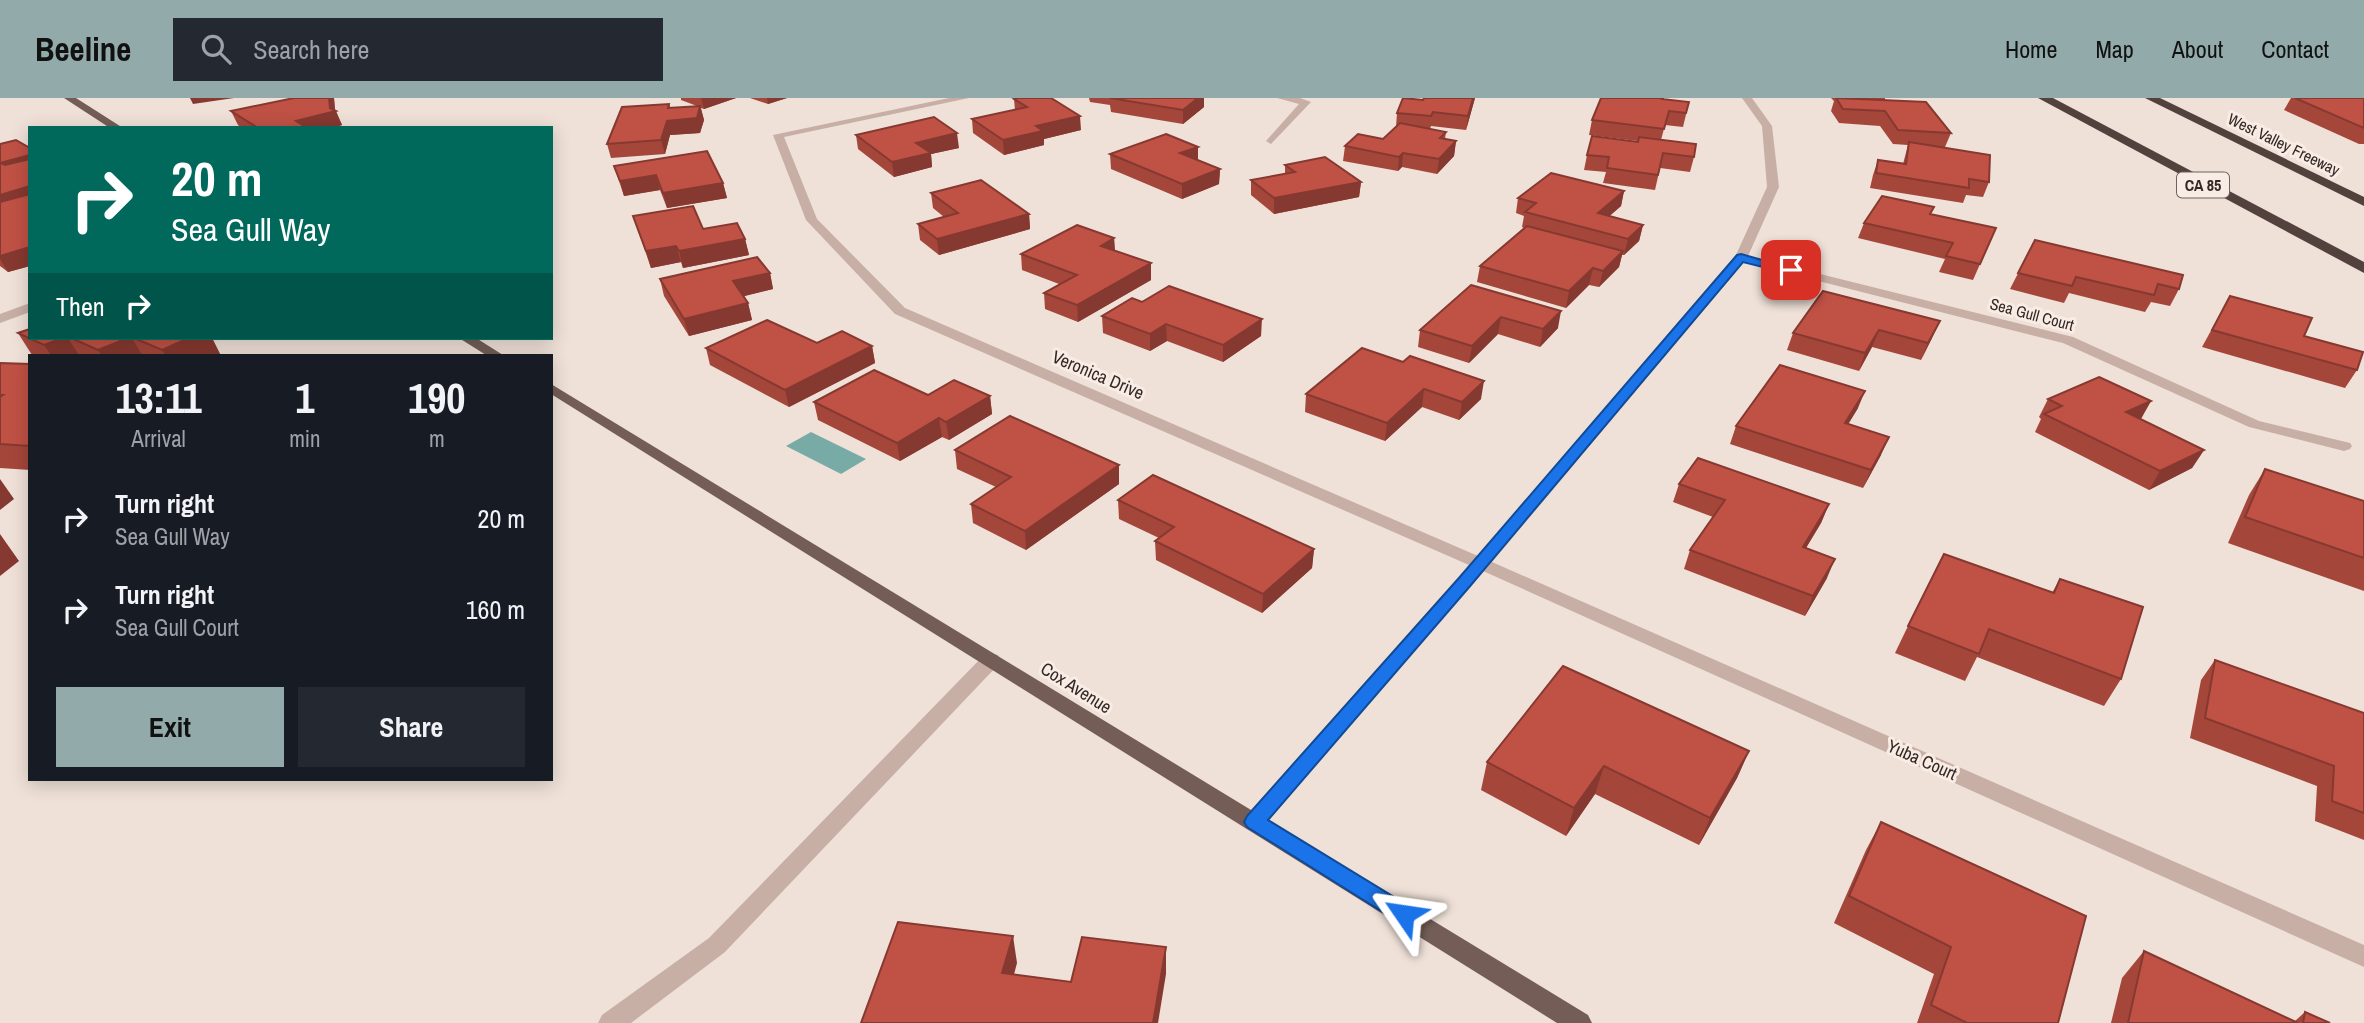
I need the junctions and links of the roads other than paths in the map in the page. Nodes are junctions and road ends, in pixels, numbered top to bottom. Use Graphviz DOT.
graph roads {
  1 [pos="69,98"];
  2 [pos="964,98"];
  3 [pos="1282,98"];
  4 [pos="1747,98"];
  5 [pos="2044,98"];
  6 [pos="2151,98"];
  7 [pos="115,126"];
  8 [pos="1271,141"];
  9 [pos="2364,202"];
  10 [pos="1741,258"];
  11 [pos="2364,268"];
  12 [pos="28,308"];
  13 [pos="0,318"];
  14 [pos="470,340"];
  15 [pos="494,354"];
  16 [pos="553,389"];
  17 [pos="2344,446"];
  18 [pos="1480,564"];
  19 [pos="991,660"];
  20 [pos="1254,822"];
  21 [pos="2364,956"];
  22 [pos="611,1023"];
  23 [pos="1579,1023"];
  1 -- 7 [label="main road"];
  2 -- 18 [label="street, Veronica Drive"];
  3 -- 8 [label="street"];
  4 -- 10 [label="street"];
  5 -- 11 [label="highway, CA 85"];
  6 -- 9 [label="highway, West Valley Freeway"];
  10 -- 17 [label="street, Sea Gull Court"];
  10 -- 18 [label="street"];
  12 -- 13 [label="street"];
  14 -- 15 [label="main road"];
  16 -- 19 [label="main road, Cox Avenue"];
  18 -- 20 [label="street"];
  18 -- 21 [label="street, Yuba Court"];
  19 -- 20 [label="main road, Cox Avenue"];
  19 -- 22 [label="street"];
  20 -- 23 [label="main road, Cox Avenue"];
}
